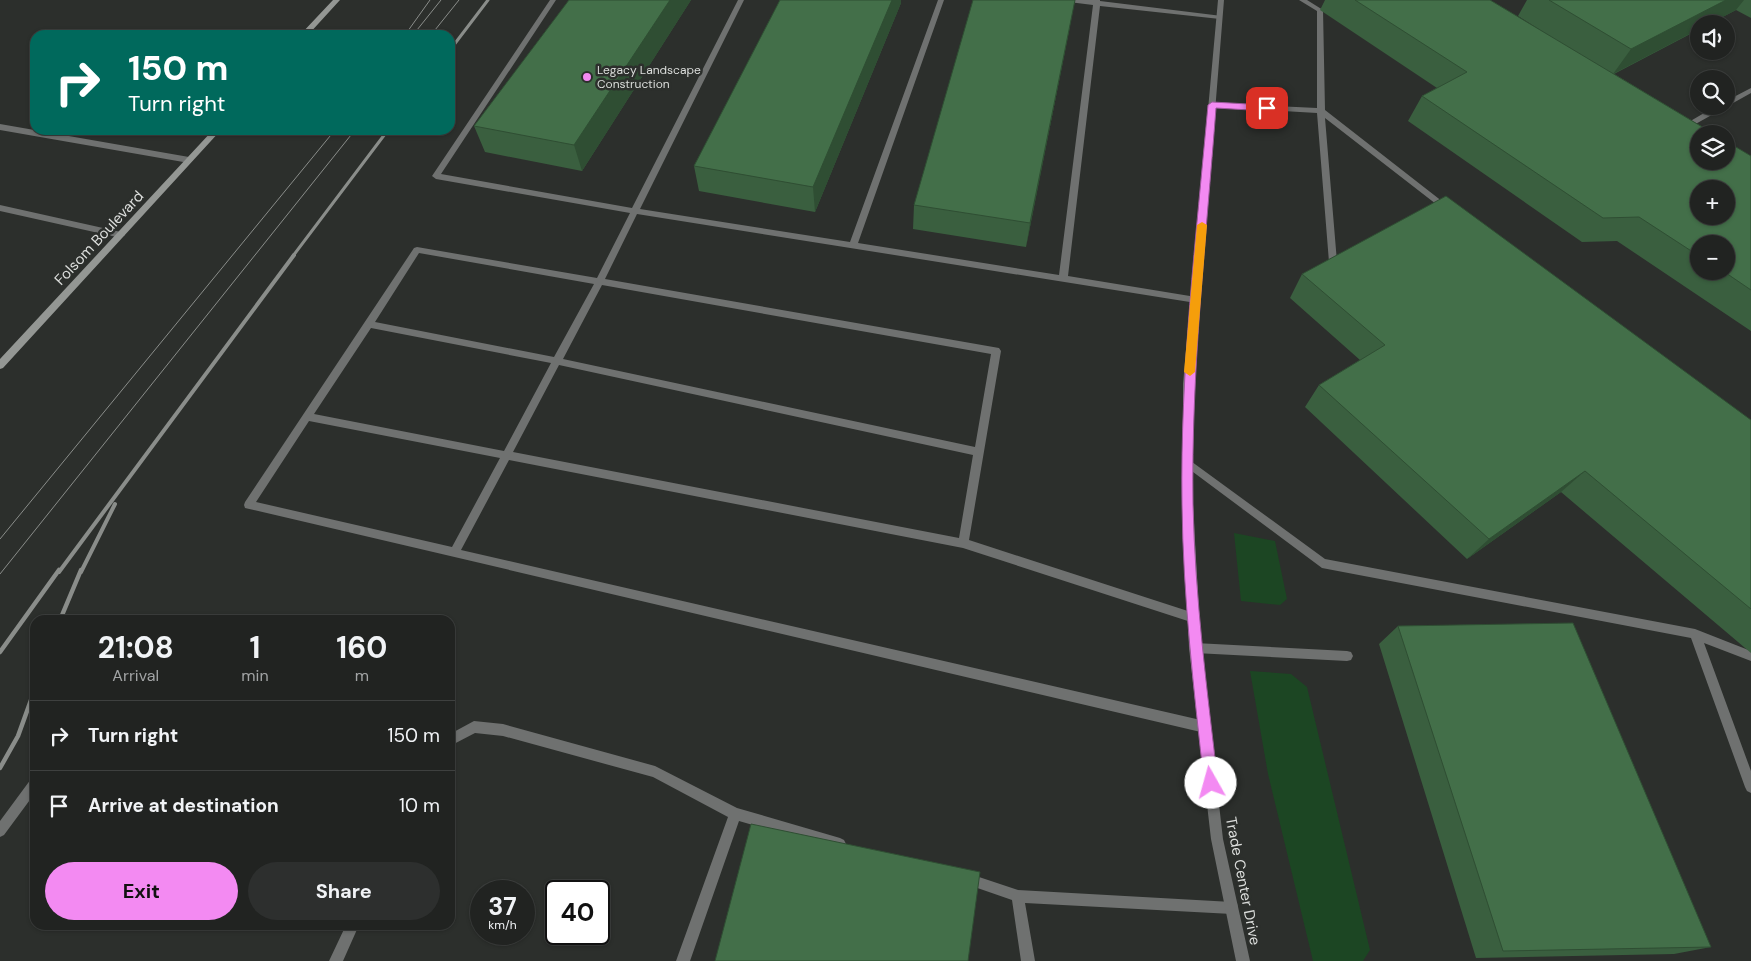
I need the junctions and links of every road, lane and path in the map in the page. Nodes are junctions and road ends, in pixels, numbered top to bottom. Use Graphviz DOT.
graph roads {
  1 [pos="337,0"];
  2 [pos="553,0"];
  3 [pos="741,0"];
  4 [pos="941,0"];
  5 [pos="1069,0"];
  6 [pos="1221,0"];
  7 [pos="1302,0"];
  8 [pos="1097,2"];
  9 [pos="1220,16"];
  10 [pos="309,30"];
  11 [pos="1751,90"];
  12 [pos="1735,99"];
  13 [pos="1212,105"];
  14 [pos="1321,111"];
  15 [pos="1706,115"];
  16 [pos="0,127"];
  17 [pos="1690,128"];
  18 [pos="30,132"];
  19 [pos="46,135"];
  20 [pos="212,135"];
  21 [pos="189,160"];
  22 [pos="0,208"];
  23 [pos="635,211"];
  24 [pos="1454,214"];
  25 [pos="121,235"];
  26 [pos="854,244"];
  27 [pos="1333,262"];
  28 [pos="1063,278"];
  29 [pos="599,282"];
  30 [pos="1196,300"];
  31 [pos="369,324"];
  32 [pos="557,361"];
  33 [pos="0,364"];
  34 [pos="307,416"];
  35 [pos="978,452"];
  36 [pos="506,455"];
  37 [pos="1188,464"];
  38 [pos="962,543"];
  39 [pos="454,553"];
  40 [pos="1194,618"];
  41 [pos="1695,634"];
  42 [pos="1195,648"];
  43 [pos="1347,656"];
  44 [pos="1751,656"];
  45 [pos="1205,727"];
  46 [pos="455,737"];
  47 [pos="1751,788"];
  48 [pos="30,790"];
  49 [pos="735,814"];
  50 [pos="0,831"];
  51 [pos="855,848"];
  52 [pos="957,876"];
  53 [pos="1018,896"];
  54 [pos="1232,908"];
  55 [pos="351,930"];
  56 [pos="336,961"];
  57 [pos="683,961"];
  58 [pos="1028,961"];
  59 [pos="1243,961"];
  1 -- 10 [label="main road"];
  2 -- 23 [label="street"];
  3 -- 23 [label="street"];
  4 -- 26 [label="street"];
  5 -- 8 [label="street"];
  6 -- 9 [label="street, Trade Center Drive"];
  7 -- 14 [label="street"];
  8 -- 9 [label="street"];
  8 -- 28 [label="street"];
  9 -- 13 [label="street, Trade Center Drive"];
  11 -- 12 [label="street"];
  13 -- 14 [label="street"];
  13 -- 30 [label="street, Trade Center Drive"];
  14 -- 24 [label="street"];
  14 -- 27 [label="street"];
  15 -- 17 [label="street"];
  16 -- 18 [label="street"];
  19 -- 21 [label="street"];
  20 -- 21 [label="main road, Folsom Boulevard"];
  21 -- 25 [label="main road, Folsom Boulevard"];
  22 -- 25 [label="street"];
  23 -- 26 [label="street"];
  23 -- 29 [label="street"];
  25 -- 33 [label="main road, Folsom Boulevard"];
  26 -- 28 [label="street"];
  28 -- 30 [label="street"];
  29 -- 31 [label="street"];
  29 -- 32 [label="street"];
  29 -- 35 [label="street"];
  30 -- 37 [label="street, Trade Center Drive"];
  31 -- 32 [label="street"];
  31 -- 34 [label="street"];
  32 -- 35 [label="street"];
  32 -- 36 [label="street"];
  34 -- 36 [label="street"];
  34 -- 39 [label="street"];
  35 -- 38 [label="street"];
  36 -- 38 [label="street"];
  36 -- 39 [label="street"];
  37 -- 40 [label="street, Trade Center Drive"];
  37 -- 41 [label="street"];
  38 -- 40 [label="street"];
  39 -- 45 [label="street"];
  40 -- 42 [label="street, Trade Center Drive"];
  41 -- 44 [label="street"];
  41 -- 47 [label="street"];
  42 -- 43 [label="street"];
  42 -- 45 [label="street, Trade Center Drive"];
  45 -- 54 [label="street, Trade Center Drive"];
  46 -- 49 [label="street"];
  48 -- 50 [label="street"];
  49 -- 51 [label="street"];
  49 -- 57 [label="street"];
  52 -- 53 [label="street"];
  53 -- 54 [label="street"];
  53 -- 58 [label="street"];
  54 -- 59 [label="street, Trade Center Drive"];
  55 -- 56 [label="street"];
}
